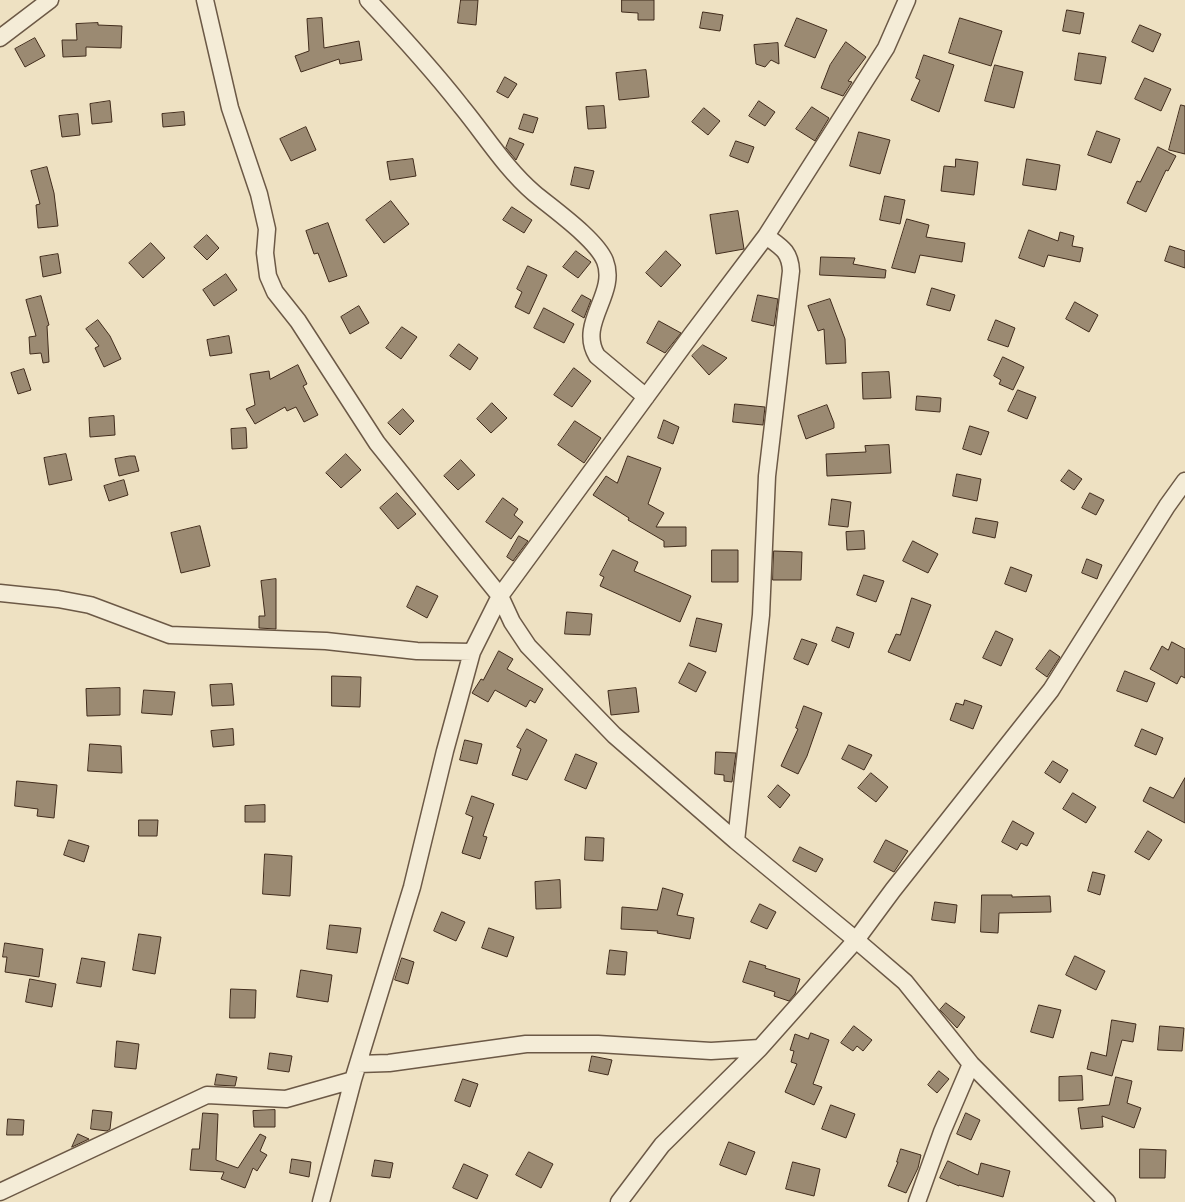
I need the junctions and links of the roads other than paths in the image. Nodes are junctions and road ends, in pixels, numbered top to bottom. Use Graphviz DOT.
graph roads {
  1 [pos="50,0"];
  2 [pos="205,0"];
  3 [pos="368,0"];
  4 [pos="908,0"];
  5 [pos="0,38"];
  6 [pos="766,236"];
  7 [pos="646,396"];
  8 [pos="1185,481"];
  9 [pos="0,593"];
  10 [pos="500,596"];
  11 [pos="472,652"];
  12 [pos="736,842"];
  13 [pos="856,940"];
  14 [pos="760,1048"];
  15 [pos="358,1064"];
  16 [pos="970,1064"];
  17 [pos="353,1080"];
  18 [pos="0,1192"];
  19 [pos="321,1202"];
  20 [pos="620,1202"];
  21 [pos="916,1202"];
  22 [pos="1107,1202"];
  1 -- 5 [label="street"];
  2 -- 10 [label="street"];
  3 -- 7 [label="street"];
  4 -- 6 [label="street"];
  6 -- 7 [label="street"];
  6 -- 12 [label="street"];
  7 -- 10 [label="street"];
  8 -- 13 [label="street"];
  9 -- 11 [label="street"];
  10 -- 11 [label="street"];
  10 -- 12 [label="street"];
  11 -- 15 [label="street"];
  12 -- 13 [label="street"];
  13 -- 14 [label="street"];
  13 -- 16 [label="street"];
  14 -- 15 [label="street"];
  14 -- 20 [label="street"];
  15 -- 17 [label="street"];
  16 -- 21 [label="street"];
  16 -- 22 [label="street"];
  17 -- 18 [label="street"];
  17 -- 19 [label="street"];
}
